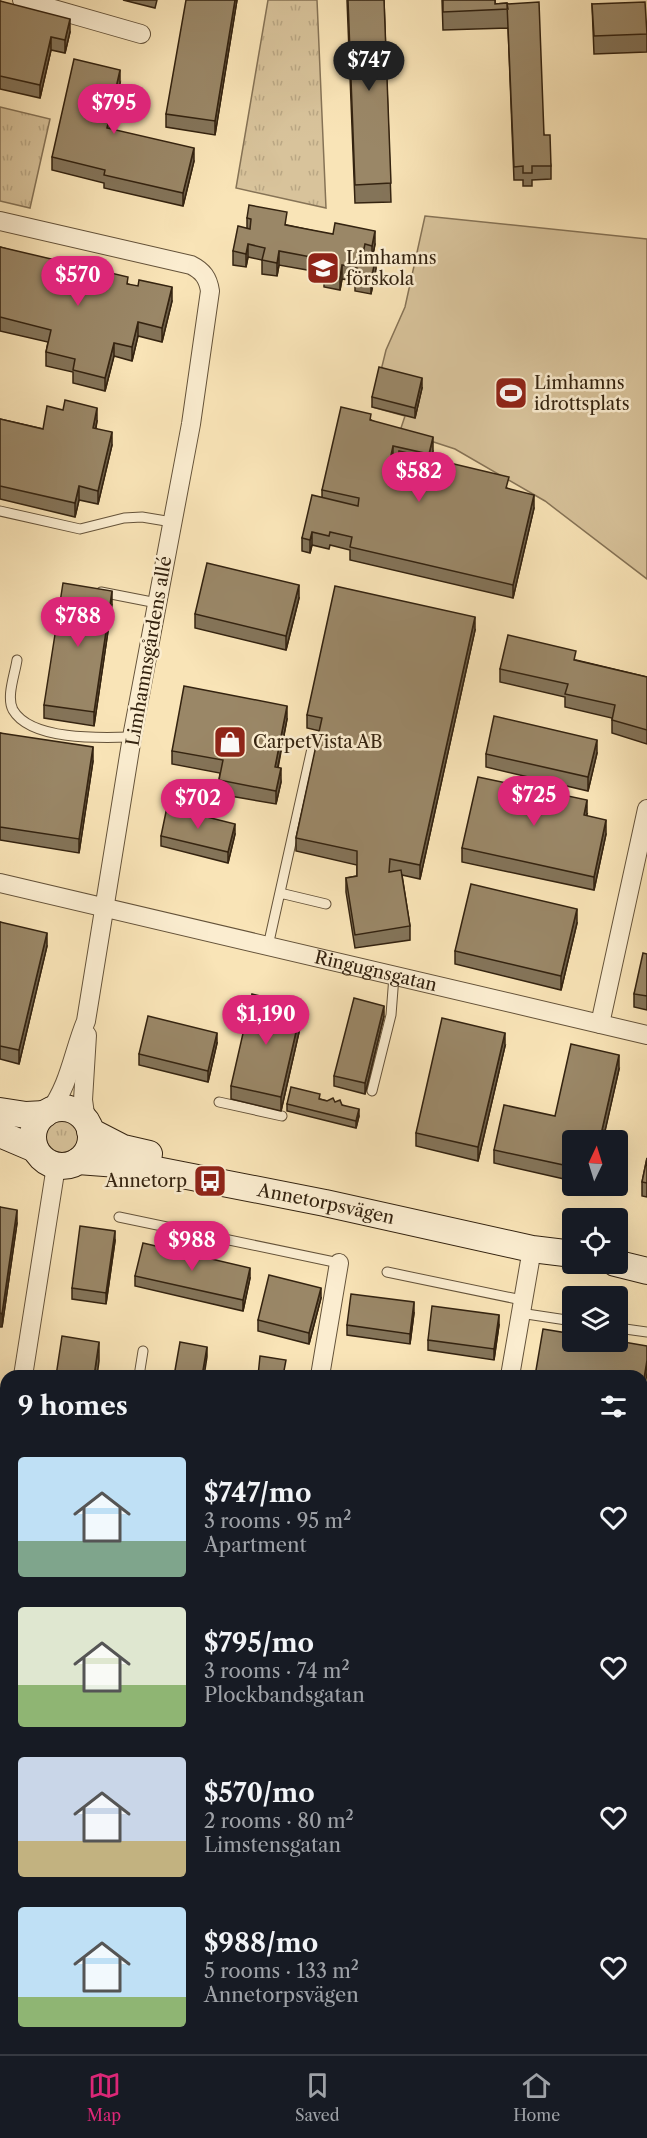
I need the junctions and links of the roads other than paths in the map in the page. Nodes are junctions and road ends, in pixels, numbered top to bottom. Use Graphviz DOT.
graph roads {
  1 [pos="22,0"];
  2 [pos="141,34"];
  3 [pos="0,222"];
  4 [pos="0,510"];
  5 [pos="172,522"];
  6 [pos="99,592"];
  7 [pos="158,603"];
  8 [pos="17,660"];
  9 [pos="132,737"];
  10 [pos="313,744"];
  11 [pos="647,810"];
  12 [pos="0,883"];
  13 [pos="280,893"];
  14 [pos="326,904"];
  15 [pos="105,910"];
  16 [pos="268,946"];
  17 [pos="394,976"];
  18 [pos="86,1021"];
  19 [pos="600,1024"];
  20 [pos="647,1035"];
  21 [pos="372,1091"];
  22 [pos="219,1102"];
  23 [pos="0,1111"];
  24 [pos="47,1112"];
  25 [pos="282,1116"];
  26 [pos="88,1126"];
  27 [pos="0,1134"];
  28 [pos="35,1149"];
  29 [pos="67,1164"];
  30 [pos="119,1217"];
  31 [pos="532,1249"];
  32 [pos="562,1250"];
  33 [pos="562,1252"];
  34 [pos="339,1263"];
  35 [pos="628,1266"];
  36 [pos="647,1271"];
  37 [pos="387,1272"];
  38 [pos="521,1306"];
  39 [pos="562,1318"];
  40 [pos="628,1329"];
  41 [pos="647,1332"];
  42 [pos="143,1351"];
  43 [pos="24,1370"];
  44 [pos="140,1370"];
  45 [pos="321,1370"];
  46 [pos="511,1370"];
  1 -- 2 [label="street"];
  3 -- 5 [label="street, Limhamnsgårdens allé"];
  4 -- 5 [label="lane"];
  5 -- 7 [label="street, Limhamnsgårdens allé"];
  6 -- 7 [label="lane"];
  7 -- 9 [label="street, Limhamnsgårdens allé"];
  8 -- 9 [label="lane"];
  9 -- 15 [label="street, Limhamnsgårdens allé"];
  10 -- 13 [label="lane"];
  11 -- 19 [label="street"];
  12 -- 15 [label="street, Ringugnsgatan"];
  13 -- 14 [label="lane"];
  13 -- 16 [label="lane"];
  15 -- 16 [label="street, Ringugnsgatan"];
  15 -- 18 [label="street, Limhamnsgårdens allé"];
  16 -- 17 [label="street, Ringugnsgatan"];
  17 -- 19 [label="street, Ringugnsgatan"];
  17 -- 21 [label="lane"];
  18 -- 24 [label="street, Limhamnsgårdens allé"];
  18 -- 26 [label="street, Limhamnsgårdens allé"];
  19 -- 20 [label="street, Ringugnsgatan"];
  22 -- 25 [label="lane"];
  23 -- 24 [label="main road, Annetorpsvägen"];
  24 -- 26 [label="main road, Annetorpsvägen"];
  24 -- 28 [label="main road"];
  26 -- 29 [label="main road"];
  26 -- 32 [label="main road, Annetorpsvägen"];
  27 -- 28 [label="main road"];
  28 -- 29 [label="main road"];
  29 -- 31 [label="main road, Annetorpsvägen"];
  29 -- 43 [label="street"];
  30 -- 34 [label="lane"];
  31 -- 33 [label="main road, Annetorpsvägen"];
  31 -- 38 [label="street"];
  34 -- 45 [label="street"];
  35 -- 36 [label="main road"];
  37 -- 38 [label="lane"];
  38 -- 39 [label="lane"];
  38 -- 46 [label="street"];
  40 -- 41 [label="lane"];
  42 -- 44 [label="lane"];
}
